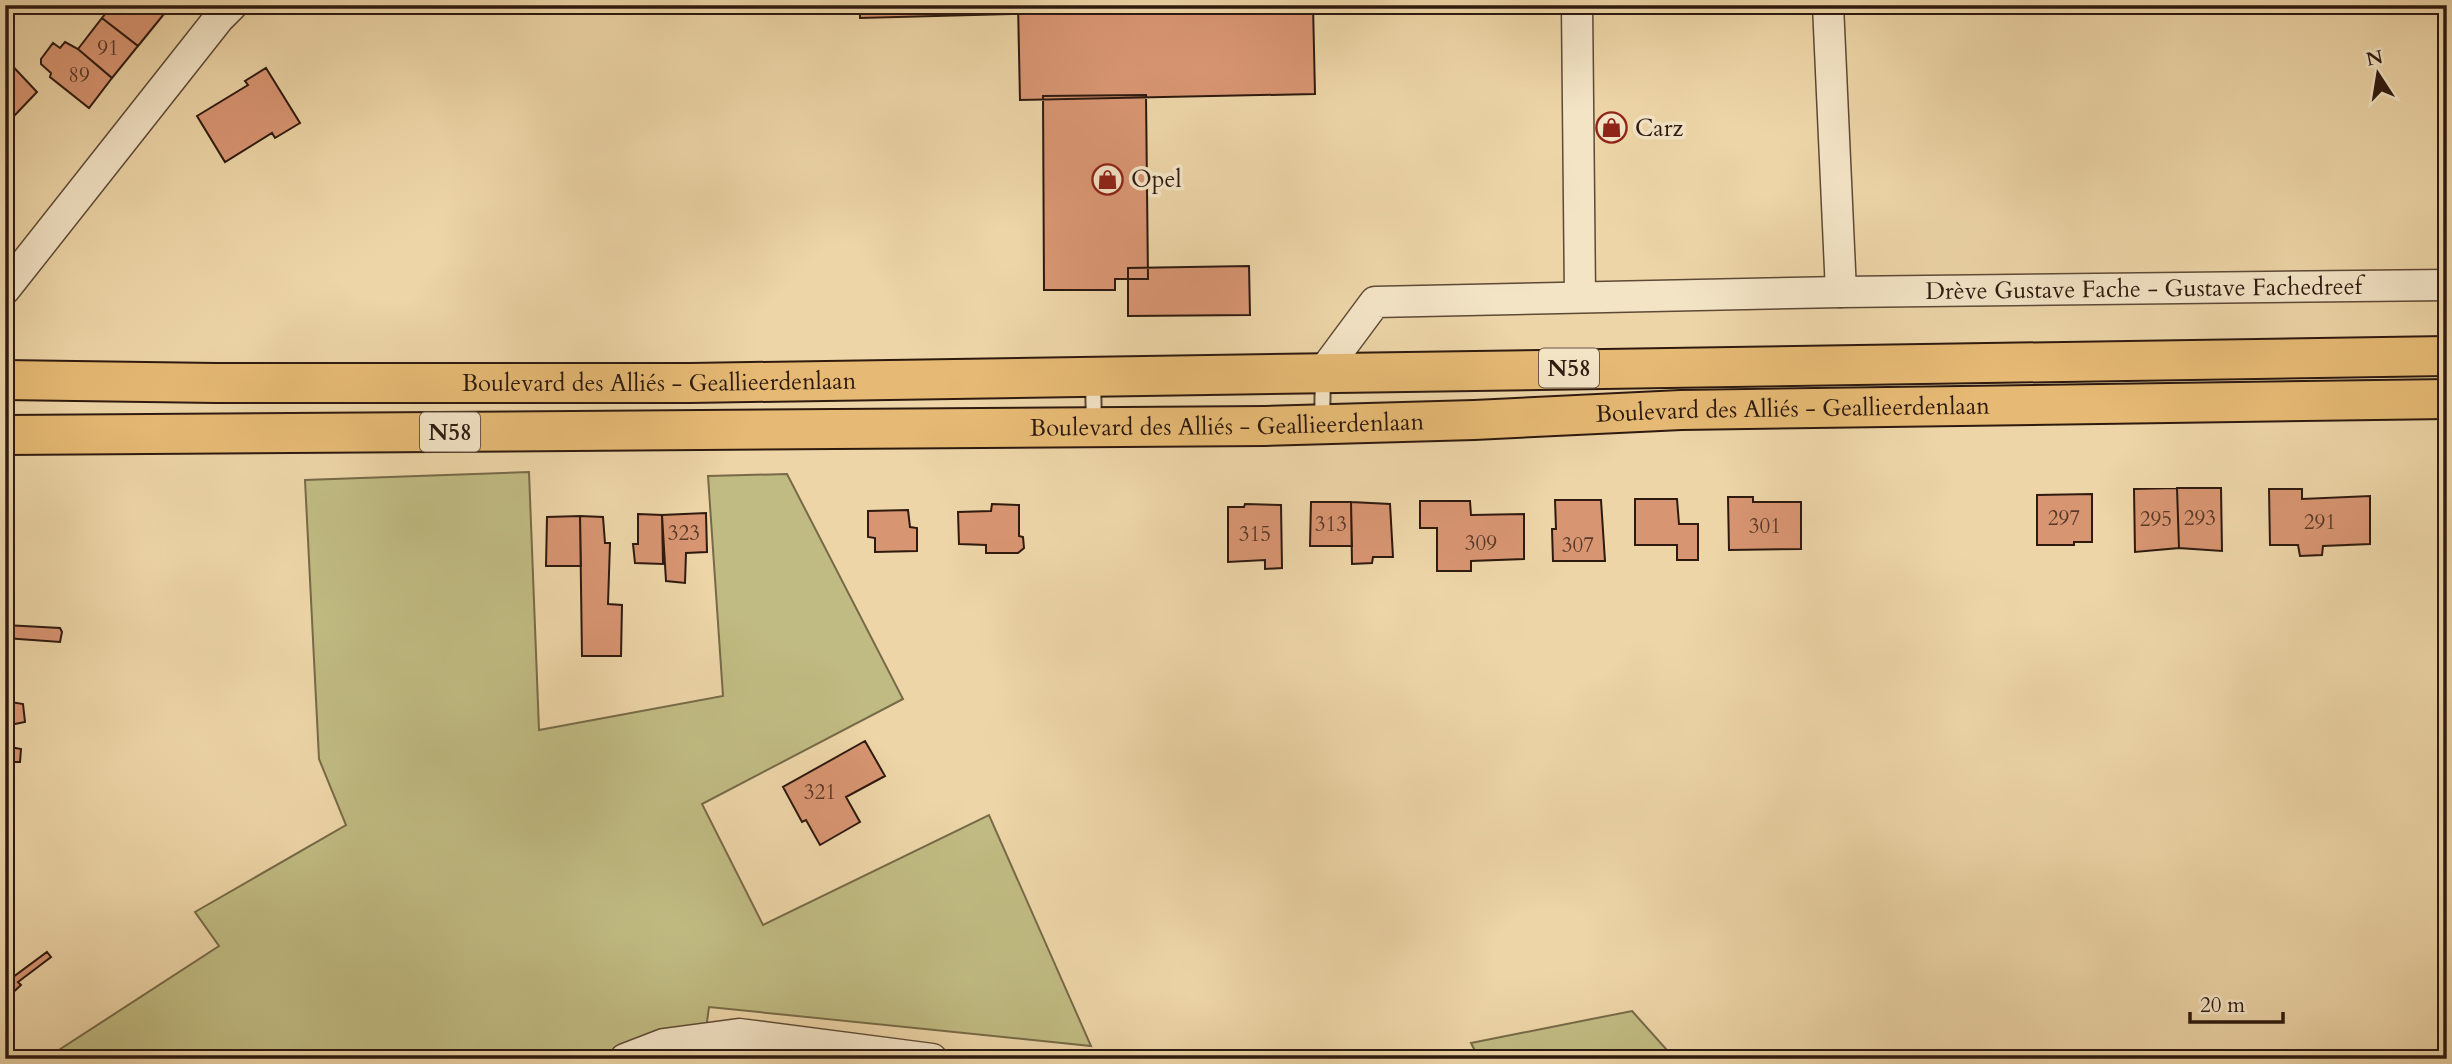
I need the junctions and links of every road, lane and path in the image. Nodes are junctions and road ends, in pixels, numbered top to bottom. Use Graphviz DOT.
graph roads {
  1 [pos="232,5"];
  2 [pos="1577,5"];
  3 [pos="1828,5"];
  4 [pos="2447,285"];
  5 [pos="5,289"];
  6 [pos="1842,292"];
  7 [pos="1580,297"];
  8 [pos="2447,356"];
  9 [pos="1323,372"];
  10 [pos="1093,376"];
  11 [pos="5,380"];
  12 [pos="2447,399"];
  13 [pos="1322,424"];
  14 [pos="1094,428"];
  15 [pos="5,435"];
  16 [pos="625,1059"];
  17 [pos="932,1059"];
  1 -- 5 [label="street"];
  2 -- 7 [label="street"];
  3 -- 6 [label="street"];
  4 -- 6 [label="street, Drève Gustave Fache - Gustave Fachedreef"];
  6 -- 7 [label="street, Drève Gustave Fache - Gustave Fachedreef"];
  7 -- 9 [label="street, Drève Gustave Fache - Gustave Fachedreef"];
  8 -- 9 [label="highway, Boulevard des Alliés - Geallieerdenlaan / N58"];
  9 -- 10 [label="highway, Boulevard des Alliés - Geallieerdenlaan / N58"];
  9 -- 13 [label="lane"];
  10 -- 11 [label="highway, Boulevard des Alliés - Geallieerdenlaan / N58"];
  10 -- 14 [label="lane"];
  12 -- 13 [label="highway, Boulevard des Alliés - Geallieerdenlaan / N58"];
  13 -- 14 [label="highway, Boulevard des Alliés - Geallieerdenlaan / N58"];
  14 -- 15 [label="highway, Boulevard des Alliés - Geallieerdenlaan / N58"];
  16 -- 17 [label="street"];
}
